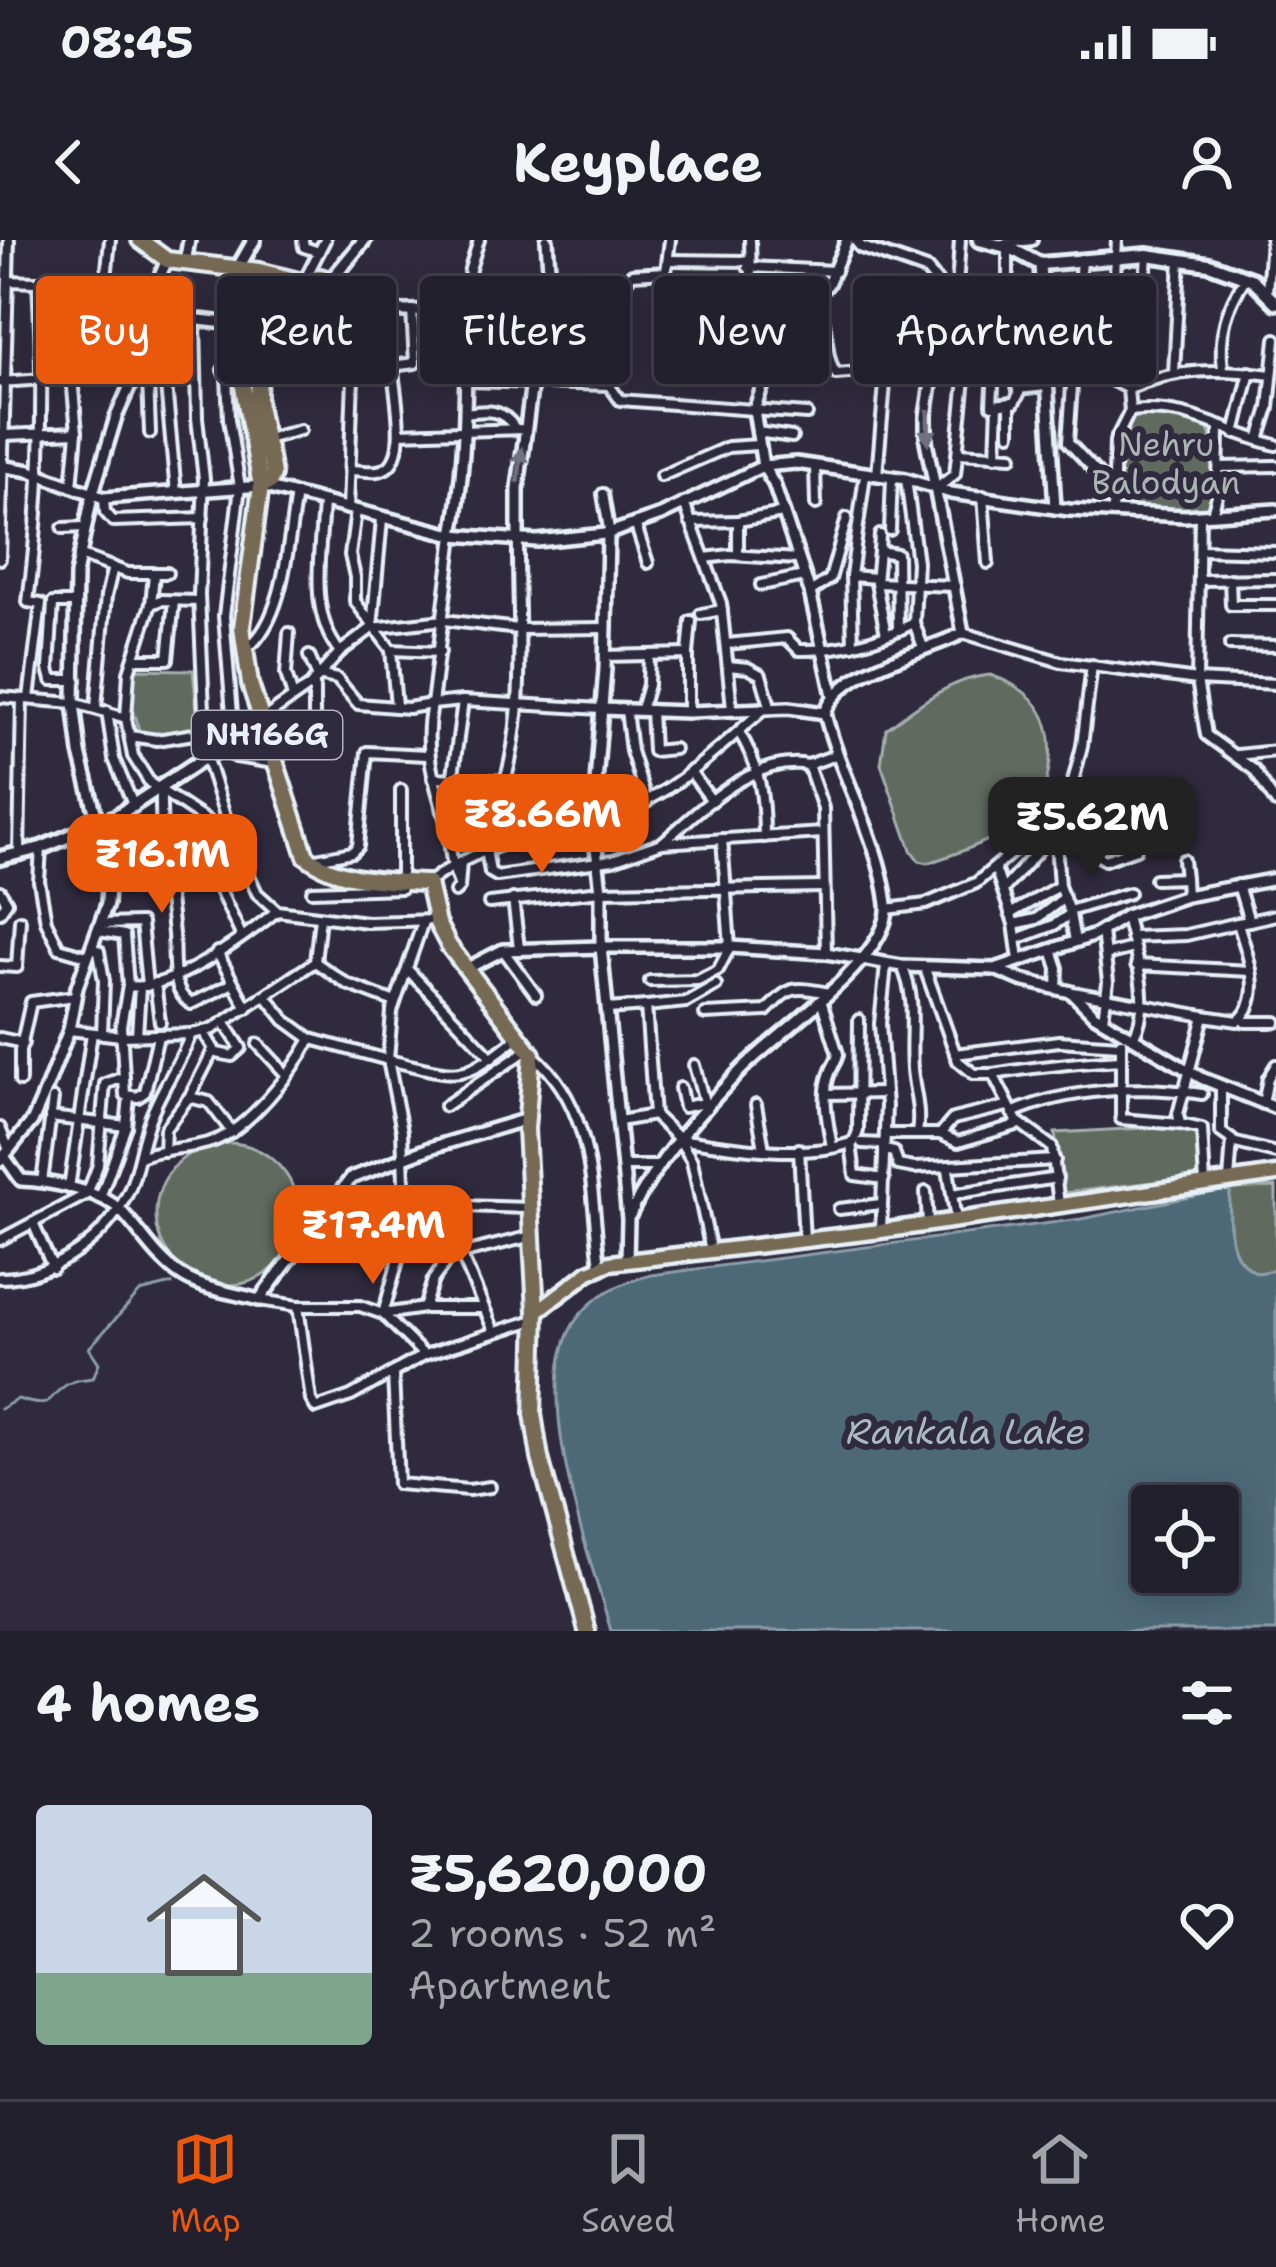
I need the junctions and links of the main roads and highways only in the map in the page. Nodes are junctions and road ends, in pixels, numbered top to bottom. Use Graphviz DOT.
graph roads {
  1 [pos="140,240"];
  2 [pos="254,240"];
  3 [pos="364,240"];
  4 [pos="991,243"];
  5 [pos="238,268"];
  6 [pos="275,276"];
  7 [pos="338,276"];
  8 [pos="1271,298"];
  9 [pos="260,384"];
  10 [pos="261,486"];
  11 [pos="262,720"];
  12 [pos="0,857"];
  13 [pos="1276,1174"];
  14 [pos="536,1316"];
  15 [pos="587,1631"];
  1 -- 5 [label="highway"];
  2 -- 5 [label="main road"];
  3 -- 7 [label="main road"];
  4 -- 8 [label="main road"];
  5 -- 6 [label="highway"];
  5 -- 10 [label="highway, NH166G"];
  9 -- 10 [label="highway, NH166G"];
  10 -- 11 [label="highway, NH166G"];
  11 -- 12 [label="main road"];
  11 -- 14 [label="highway, NH166G"];
  13 -- 14 [label="main road"];
  14 -- 15 [label="highway"];
}
